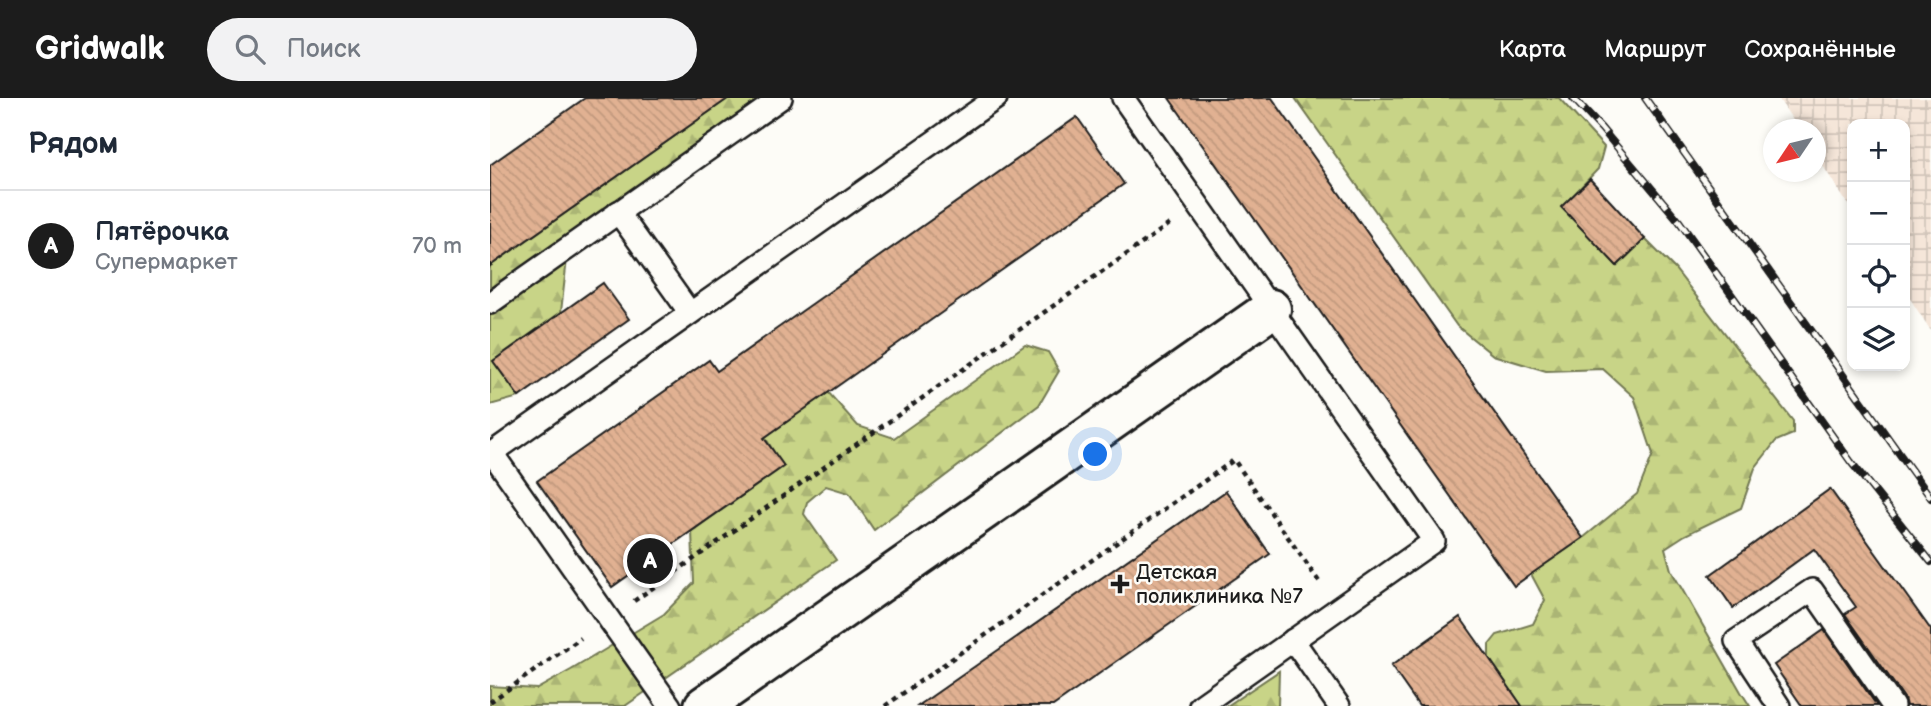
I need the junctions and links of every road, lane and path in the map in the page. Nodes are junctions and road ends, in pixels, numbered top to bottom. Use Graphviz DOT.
graph roads {
  1 [pos="781,98"];
  2 [pos="996,98"];
  3 [pos="1123,98"];
  4 [pos="1198,204"];
  5 [pos="618,212"];
  6 [pos="490,303"];
  7 [pos="1271,309"];
  8 [pos="690,313"];
  9 [pos="491,451"];
  10 [pos="1338,608"];
  11 [pos="609,618"];
  12 [pos="1293,640"];
  13 [pos="490,702"];
  14 [pos="670,706"];
  15 [pos="704,706"];
  16 [pos="885,706"];
  17 [pos="1200,706"];
  18 [pos="1339,706"];
  19 [pos="1779,706"];
  20 [pos="1893,706"];
  1 -- 5 [label="lane"];
  2 -- 8 [label="lane"];
  3 -- 4 [label="lane"];
  4 -- 7 [label="lane"];
  4 -- 11 [label="path"];
  5 -- 6 [label="lane"];
  5 -- 8 [label="lane"];
  7 -- 10 [label="lane"];
  7 -- 15 [label="street"];
  8 -- 9 [label="lane"];
  9 -- 11 [label="lane"];
  10 -- 12 [label="lane"];
  10 -- 16 [label="path"];
  11 -- 13 [label="path"];
  11 -- 14 [label="lane"];
  12 -- 17 [label="lane"];
  12 -- 18 [label="lane"];
  19 -- 20 [label="lane"];
}
